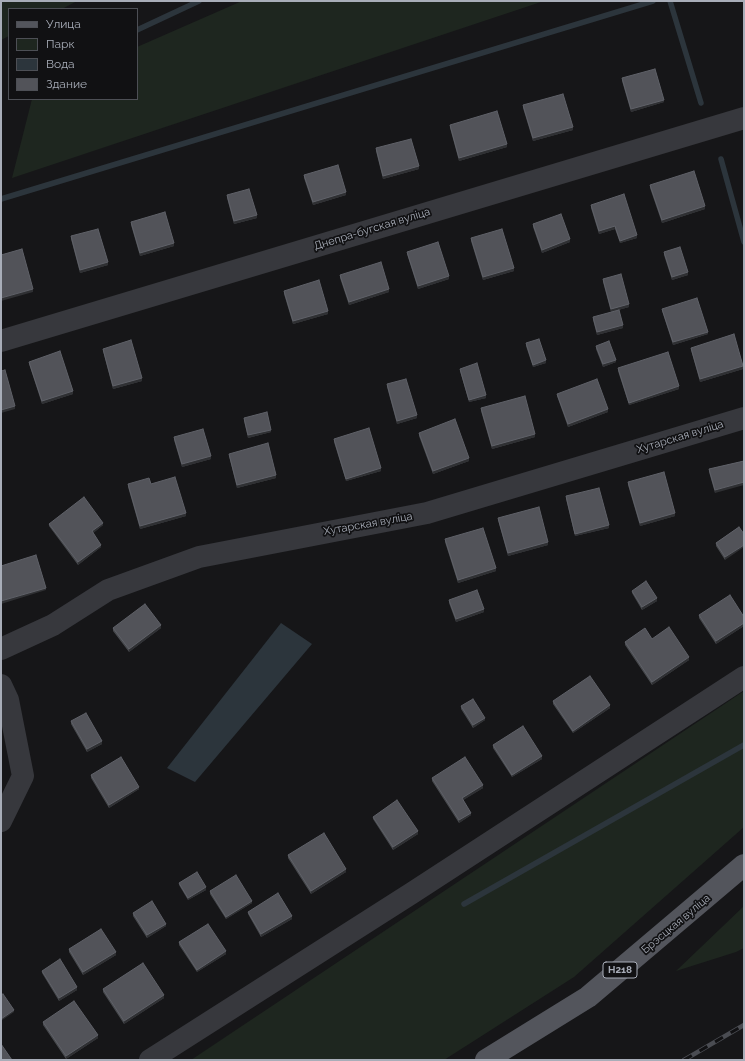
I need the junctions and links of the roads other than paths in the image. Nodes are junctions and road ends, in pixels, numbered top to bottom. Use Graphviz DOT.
graph roads {
  1 [pos="744,118"];
  2 [pos="1,341"];
  3 [pos="744,418"];
  4 [pos="1,649"];
  5 [pos="744,677"];
  6 [pos="1,685"];
  7 [pos="1,821"];
  8 [pos="744,865"];
  9 [pos="150,1060"];
  10 [pos="486,1060"];
  1 -- 2 [label="street, Днепра-бугская вуліца"];
  3 -- 4 [label="street, Хутарская вуліца"];
  5 -- 9 [label="street"];
  6 -- 7 [label="street"];
  8 -- 10 [label="main road, Брэсцкая вуліца / Н218"];
}
